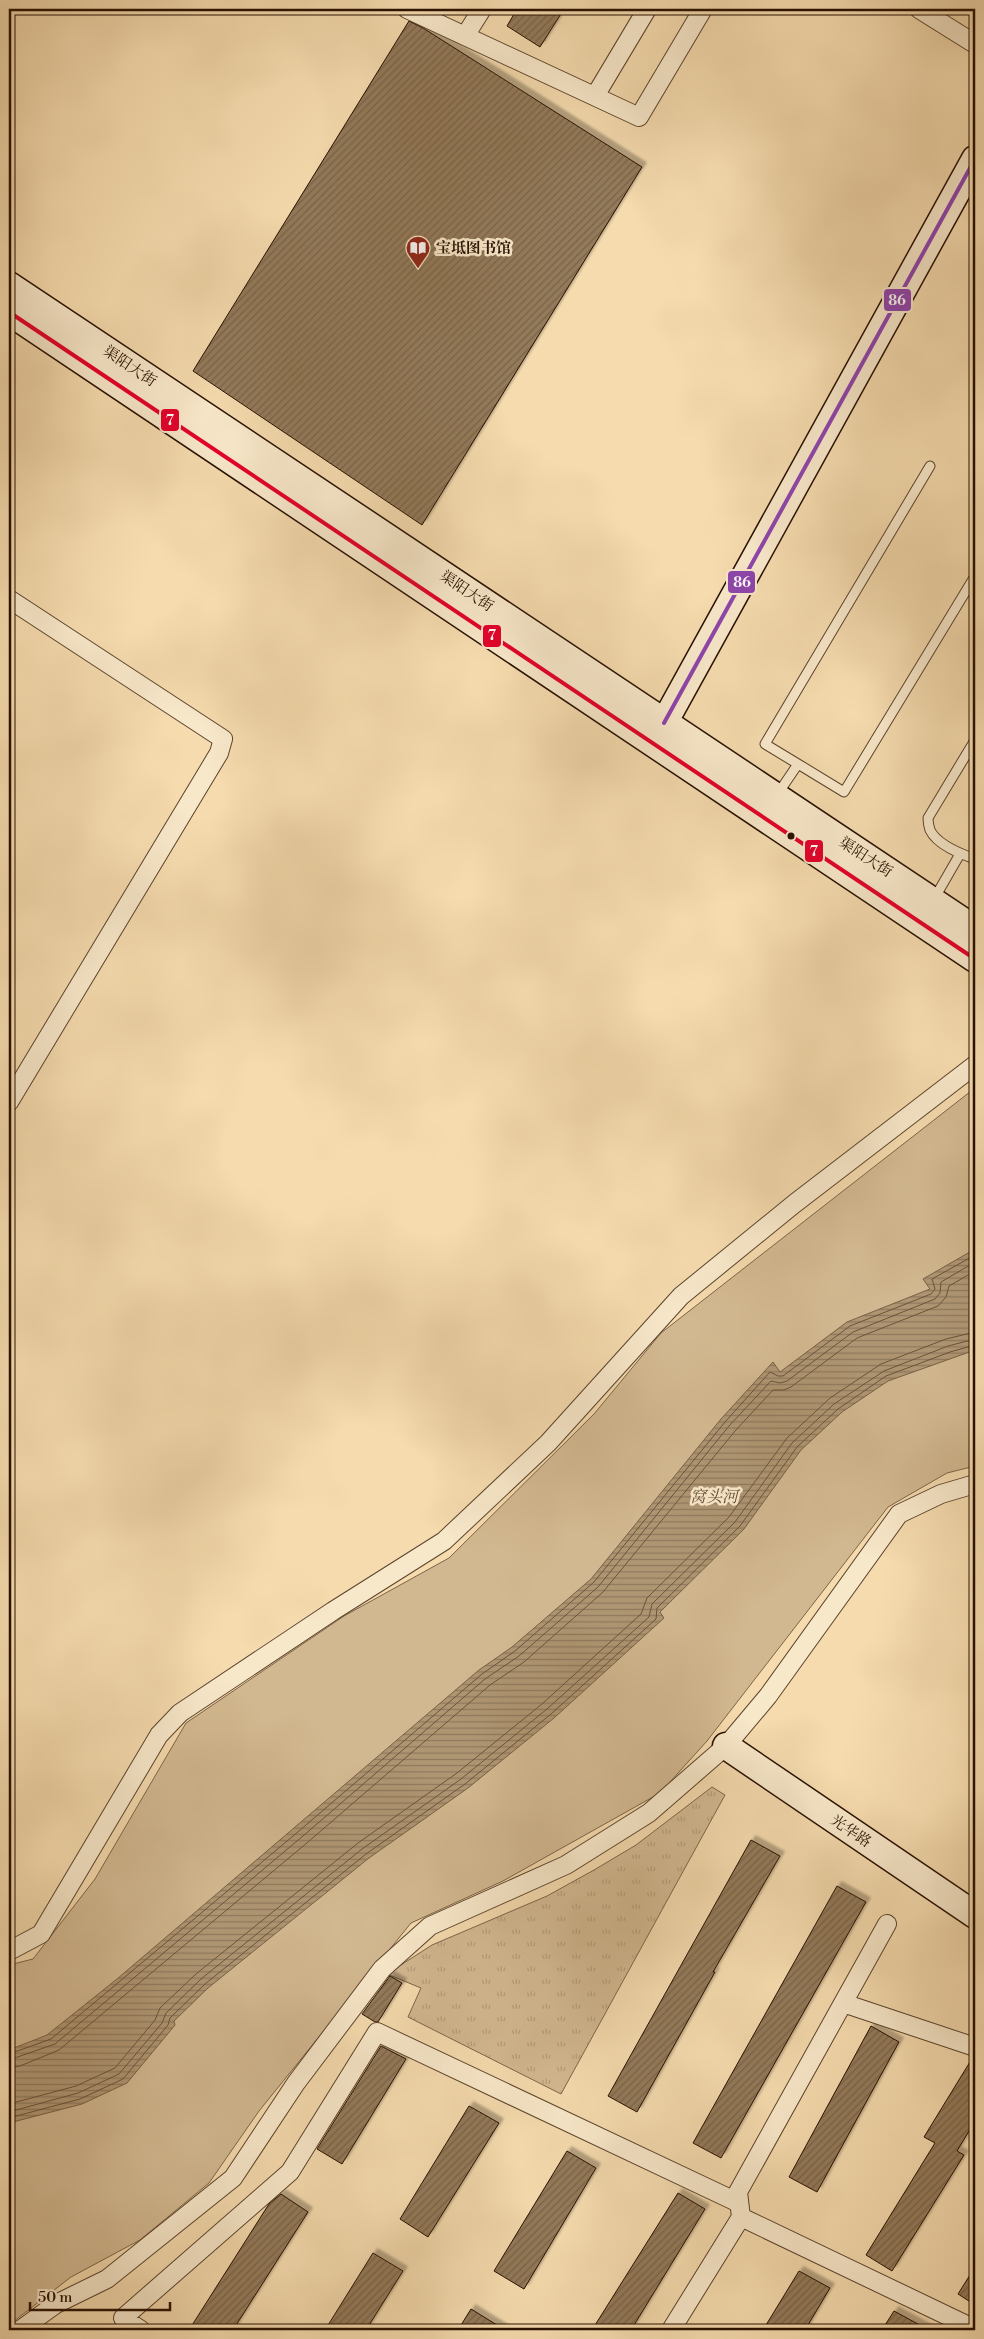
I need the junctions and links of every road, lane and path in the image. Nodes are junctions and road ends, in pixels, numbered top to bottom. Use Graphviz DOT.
graph roads {
  1 [pos="482,9"];
  2 [pos="647,9"];
  3 [pos="703,9"];
  4 [pos="415,10"];
  5 [pos="927,11"];
  6 [pos="465,36"];
  7 [pos="975,44"];
  8 [pos="595,96"];
  9 [pos="975,159"];
  10 [pos="9,284"];
  11 [pos="9,312"];
  12 [pos="930,466"];
  13 [pos="975,576"];
  14 [pos="9,600"];
  15 [pos="664,723"];
  16 [pos="975,740"];
  17 [pos="798,764"];
  18 [pos="776,797"];
  19 [pos="960,854"];
  20 [pos="975,859"];
  21 [pos="933,901"];
  22 [pos="975,929"];
  23 [pos="975,959"];
  24 [pos="975,1065"];
  25 [pos="9,1102"];
  26 [pos="975,1484"];
  27 [pos="726,1746"];
  28 [pos="975,1915"];
  29 [pos="887,1924"];
  30 [pos="9,1951"];
  31 [pos="843,2003"];
  32 [pos="975,2047"];
  33 [pos="740,2210"];
  34 [pos="975,2329"];
  35 [pos="20,2330"];
  36 [pos="141,2330"];
  37 [pos="671,2330"];
  1 -- 6 [label="street"];
  2 -- 8 [label="street"];
  3 -- 8 [label="street"];
  4 -- 6 [label="street"];
  5 -- 7 [label="street"];
  6 -- 8 [label="street"];
  9 -- 15 [label="main road"];
  10 -- 15 [label="main road, 渠阳大街"];
  11 -- 23 [label="main road, 渠阳大街"];
  12 -- 17 [label="lane"];
  13 -- 17 [label="lane"];
  14 -- 25 [label="street"];
  15 -- 18 [label="main road, 渠阳大街"];
  16 -- 19 [label="lane"];
  17 -- 18 [label="lane"];
  18 -- 21 [label="main road, 渠阳大街"];
  19 -- 20 [label="lane"];
  19 -- 21 [label="lane"];
  21 -- 22 [label="main road, 渠阳大街"];
  24 -- 30 [label="street"];
  26 -- 27 [label="street"];
  27 -- 28 [label="main road, 光华路"];
  27 -- 35 [label="street"];
  29 -- 31 [label="street"];
  31 -- 32 [label="street"];
  31 -- 33 [label="street"];
  33 -- 34 [label="street"];
  33 -- 36 [label="street"];
  33 -- 37 [label="street"];
}
